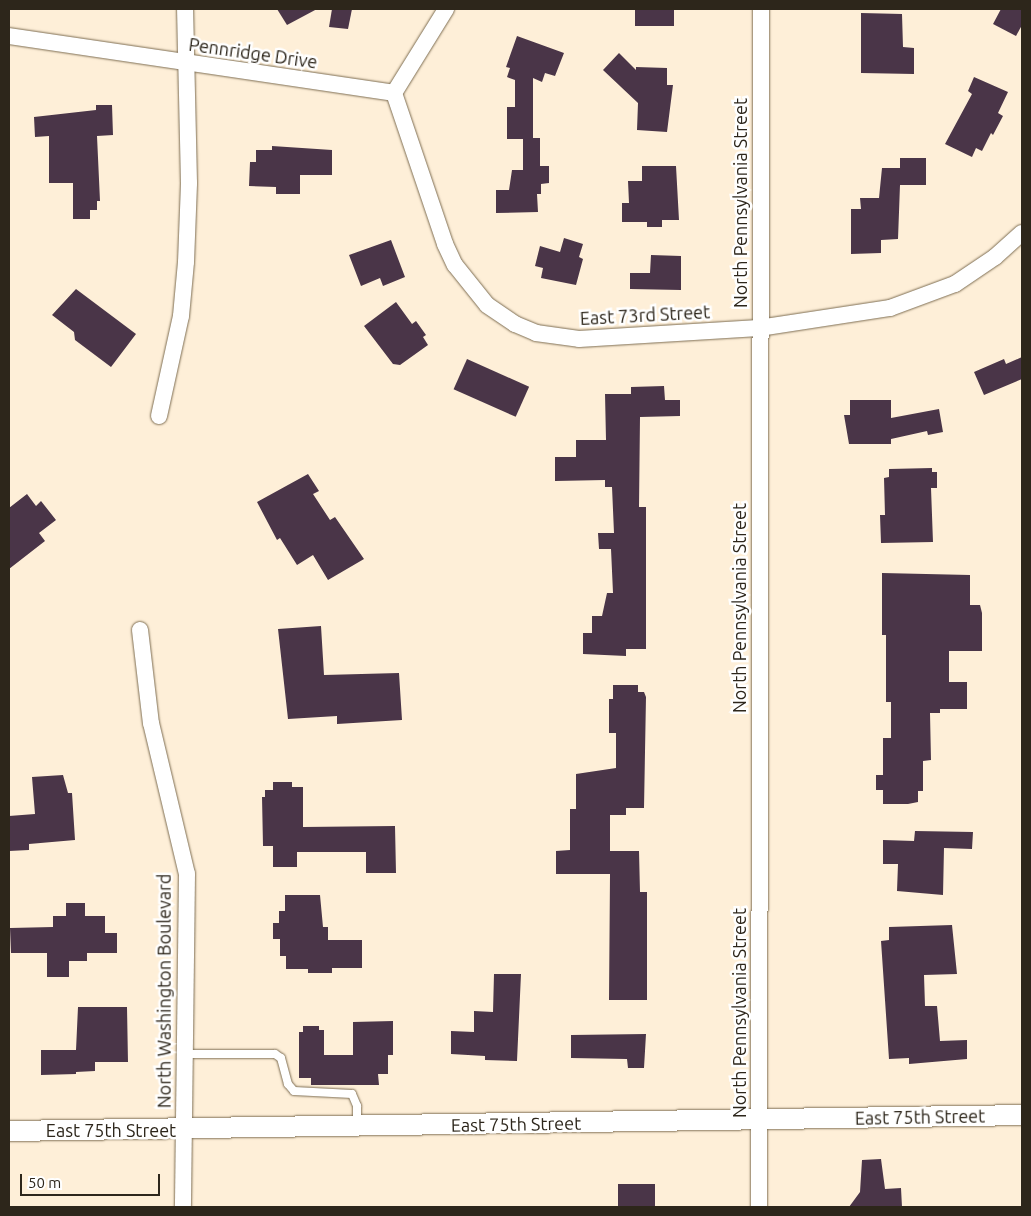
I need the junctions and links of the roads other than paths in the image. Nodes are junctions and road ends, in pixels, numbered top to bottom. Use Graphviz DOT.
graph roads {
  1 [pos="185,9"];
  2 [pos="446,9"];
  3 [pos="761,9"];
  4 [pos="9,36"];
  5 [pos="185,64"];
  6 [pos="394,94"];
  7 [pos="1022,233"];
  8 [pos="759,328"];
  9 [pos="159,416"];
  10 [pos="140,630"];
  11 [pos="184,1054"];
  12 [pos="1022,1116"];
  13 [pos="759,1121"];
  14 [pos="357,1127"];
  15 [pos="183,1129"];
  16 [pos="9,1131"];
  17 [pos="183,1207"];
  18 [pos="759,1207"];
  1 -- 5 [label="street"];
  2 -- 6 [label="street"];
  3 -- 8 [label="street, North Pennsylvania Street"];
  4 -- 5 [label="street, Pennridge Drive"];
  5 -- 6 [label="street, Pennridge Drive"];
  5 -- 9 [label="street"];
  6 -- 8 [label="street, East 73rd Street"];
  7 -- 8 [label="street, East 73rd Street"];
  8 -- 13 [label="street, North Pennsylvania Street"];
  10 -- 11 [label="street, North Washington Boulevard"];
  11 -- 14 [label="lane"];
  11 -- 15 [label="street, North Washington Boulevard"];
  12 -- 13 [label="street, East 75th Street"];
  13 -- 14 [label="street, East 75th Street"];
  13 -- 18 [label="street, North Pennsylvania Street"];
  14 -- 15 [label="street, East 75th Street"];
  15 -- 16 [label="street, East 75th Street"];
  15 -- 17 [label="street, North Washington Boulevard"];
}
